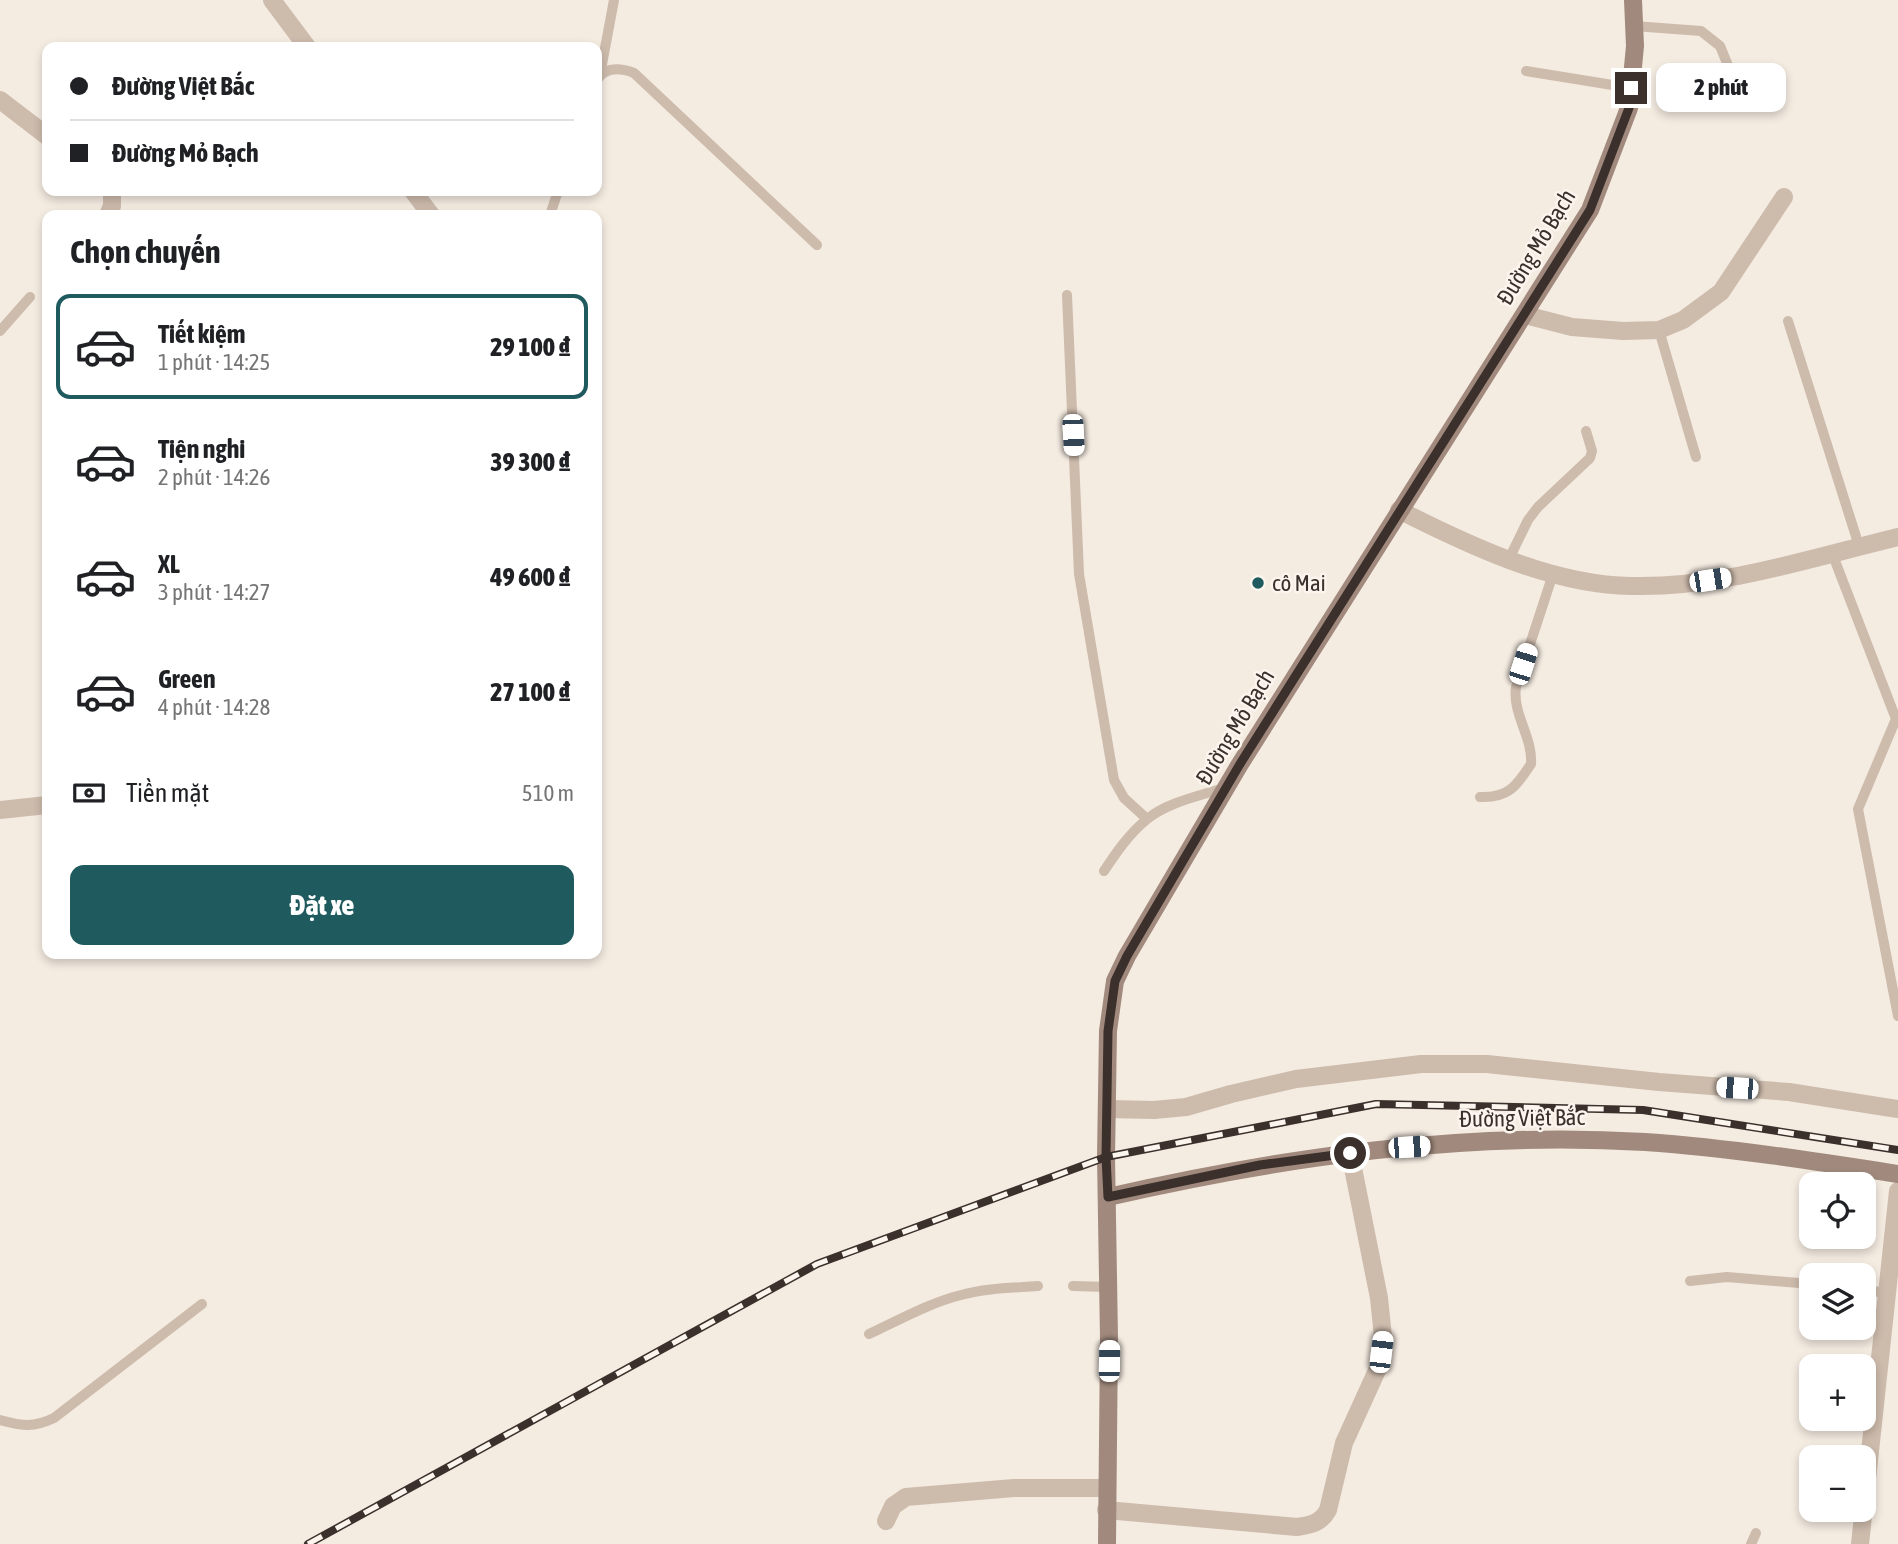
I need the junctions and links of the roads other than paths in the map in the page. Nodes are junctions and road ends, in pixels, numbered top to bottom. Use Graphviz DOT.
graph roads {
  1 [pos="272,0"];
  2 [pos="614,0"];
  3 [pos="1633,0"];
  4 [pos="1634,26"];
  5 [pos="303,42"];
  6 [pos="602,58"];
  7 [pos="1728,68"];
  8 [pos="1525,71"];
  9 [pos="602,75"];
  10 [pos="1631,88"];
  11 [pos="0,100"];
  12 [pos="42,132"];
  13 [pos="1784,197"];
  14 [pos="817,245"];
  15 [pos="1067,295"];
  16 [pos="30,297"];
  17 [pos="1525,315"];
  18 [pos="1788,321"];
  19 [pos="1658,330"];
  20 [pos="0,331"];
  21 [pos="1586,431"];
  22 [pos="1696,457"];
  23 [pos="1399,510"];
  24 [pos="1898,537"];
  25 [pos="1859,546"];
  26 [pos="1832,553"];
  27 [pos="1510,559"];
  28 [pos="1553,574"];
  29 [pos="1227,787"];
  30 [pos="1480,797"];
  31 [pos="42,806"];
  32 [pos="0,810"];
  33 [pos="1147,820"];
  34 [pos="1104,871"];
  35 [pos="1898,1016"];
  36 [pos="1107,1109"];
  37 [pos="1898,1109"];
  38 [pos="1350,1153"];
  39 [pos="1898,1174"];
  40 [pos="1898,1191"];
  41 [pos="1108,1197"];
  42 [pos="1690,1282"];
  43 [pos="1799,1283"];
  44 [pos="1038,1286"];
  45 [pos="1073,1286"];
  46 [pos="1108,1287"];
  47 [pos="1876,1292"];
  48 [pos="1887,1293"];
  49 [pos="202,1304"];
  50 [pos="870,1334"];
  51 [pos="0,1420"];
  52 [pos="1106,1488"];
  53 [pos="1106,1510"];
  54 [pos="886,1521"];
  55 [pos="1107,1544"];
  56 [pos="1860,1544"];
  1 -- 5 [label="street"];
  2 -- 6 [label="lane"];
  3 -- 4 [label="street, Đường Mỏ Bạch"];
  4 -- 7 [label="lane"];
  4 -- 10 [label="street, Đường Mỏ Bạch"];
  8 -- 10 [label="lane"];
  9 -- 14 [label="lane"];
  10 -- 17 [label="street, Đường Mỏ Bạch"];
  11 -- 12 [label="street"];
  13 -- 19 [label="street"];
  15 -- 33 [label="lane"];
  16 -- 20 [label="lane"];
  17 -- 19 [label="street"];
  17 -- 23 [label="street, Đường Mỏ Bạch"];
  18 -- 25 [label="lane"];
  19 -- 22 [label="lane"];
  21 -- 27 [label="lane"];
  23 -- 27 [label="street"];
  23 -- 29 [label="street, Đường Mỏ Bạch"];
  24 -- 25 [label="street"];
  25 -- 26 [label="street"];
  26 -- 28 [label="street"];
  26 -- 35 [label="lane"];
  27 -- 28 [label="street"];
  28 -- 30 [label="lane"];
  29 -- 33 [label="lane"];
  29 -- 36 [label="street, Đường Mỏ Bạch"];
  31 -- 32 [label="street"];
  33 -- 34 [label="lane"];
  36 -- 37 [label="street"];
  36 -- 41 [label="street, Đường Mỏ Bạch"];
  38 -- 39 [label="street, Đường Việt Bắc"];
  38 -- 41 [label="street, Đường Việt Bắc"];
  38 -- 53 [label="street"];
  40 -- 48 [label="street"];
  41 -- 46 [label="street, Đường Mỏ Bạch"];
  42 -- 43 [label="lane"];
  44 -- 50 [label="lane"];
  45 -- 46 [label="lane"];
  46 -- 52 [label="street, Đường Mỏ Bạch"];
  47 -- 48 [label="lane"];
  48 -- 56 [label="street"];
  49 -- 51 [label="lane"];
  52 -- 53 [label="street, Đường Mỏ Bạch"];
  52 -- 54 [label="street"];
  53 -- 55 [label="street, Đường Mỏ Bạch"];
}
